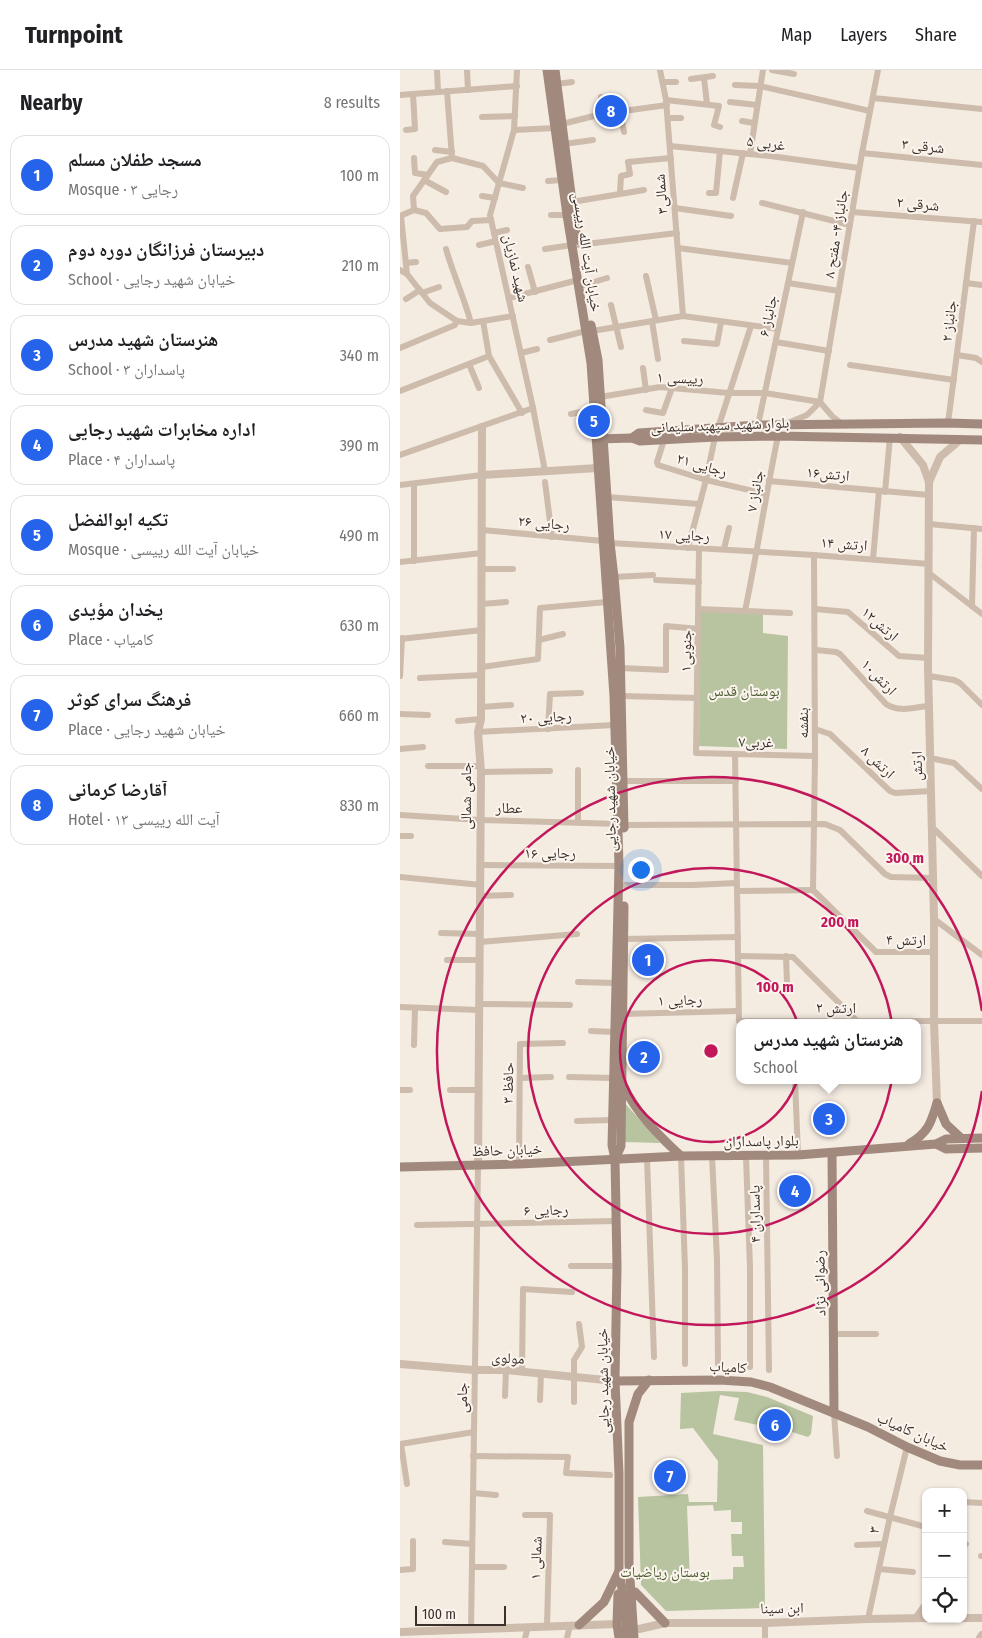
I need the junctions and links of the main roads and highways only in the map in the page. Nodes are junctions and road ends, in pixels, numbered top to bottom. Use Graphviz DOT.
graph roads {
  1 [pos="547,70"];
  2 [pos="555,70"];
  3 [pos="553,84"];
  4 [pos="558,126"];
  5 [pos="575,245"];
  6 [pos="589,331"];
  7 [pos="982,424"];
  8 [pos="717,432"];
  9 [pos="632,438"];
  10 [pos="599,439"];
  11 [pos="982,440"];
  12 [pos="606,542"];
  13 [pos="615,648"];
  14 [pos="622,824"];
  15 [pos="621,913"];
  16 [pos="622,1083"];
  17 [pos="961,1138"];
  18 [pos="982,1138"];
  19 [pos="936,1144"];
  20 [pos="906,1146"];
  21 [pos="982,1148"];
  22 [pos="832,1153"];
  23 [pos="681,1156"];
  24 [pos="615,1159"];
  25 [pos="400,1166"];
  26 [pos="649,1380"];
  27 [pos="615,1381"];
  28 [pos="834,1413"];
  29 [pos="982,1465"];
  30 [pos="629,1564"];
  31 [pos="619,1571"];
  32 [pos="635,1592"];
  33 [pos="628,1602"];
  34 [pos="665,1623"];
  35 [pos="575,1625"];
  36 [pos="639,1634"];
  37 [pos="620,1638"];
  38 [pos="627,1638"];
  39 [pos="634,1638"];
  1 -- 3 [label="main road, خیابان آیت الله رییسی"];
  2 -- 3 [label="main road, خیابان آیت الله رییسی"];
  3 -- 4 [label="main road, خیابان آیت الله رییسی"];
  4 -- 5 [label="main road, خیابان آیت الله رییسی"];
  4 -- 5 [label="main road, خیابان آیت الله رییسی"];
  5 -- 6 [label="main road, خیابان آیت الله رییسی"];
  6 -- 10 [label="main road, خیابان آیت الله رییسی"];
  6 -- 10 [label="main road, خیابان آیت الله رییسی"];
  7 -- 8 [label="main road, بلوار شهید سپهبد سلیمانی"];
  8 -- 9 [label="main road, بلوار شهید سپهبد سلیمانی"];
  8 -- 9 [label="main road, بلوار شهید سپهبد سلیمانی"];
  8 -- 11 [label="main road, بلوار شهید سپهبد سلیمانی"];
  9 -- 10 [label="main road"];
  10 -- 12 [label="main road, خیابان شهید رجایی"];
  10 -- 12 [label="main road, خیابان شهید رجایی"];
  12 -- 13 [label="main road, خیابان شهید رجایی"];
  12 -- 13 [label="main road, خیابان شهید رجایی"];
  13 -- 14 [label="main road, خیابان شهید رجایی"];
  13 -- 14 [label="main road, خیابان شهید رجایی"];
  14 -- 15 [label="main road, خیابان شهید رجایی"];
  14 -- 15 [label="main road, خیابان شهید رجایی"];
  15 -- 16 [label="main road, خیابان شهید رجایی"];
  15 -- 24 [label="main road, خیابان شهید رجایی"];
  16 -- 23 [label="main road"];
  16 -- 24 [label="main road, خیابان شهید رجایی"];
  17 -- 18 [label="main road, بلوار پاسداران"];
  17 -- 19 [label="main road, بلوار پاسداران"];
  17 -- 20 [label="main road"];
  19 -- 20 [label="main road, بلوار پاسداران"];
  19 -- 21 [label="main road, بلوار پاسداران"];
  20 -- 22 [label="main road, بلوار پاسداران"];
  22 -- 23 [label="main road, بلوار پاسداران"];
  22 -- 28 [label="main road, رضوانی نژاد"];
  23 -- 24 [label="main road, بلوار پاسداران"];
  24 -- 25 [label="main road, خیابان حافظ"];
  24 -- 27 [label="main road, خیابان شهید رجایی"];
  26 -- 27 [label="main road, کامیاب"];
  26 -- 28 [label="main road, کامیاب"];
  26 -- 30 [label="main road, خیابان شهید رجایی"];
  27 -- 31 [label="main road, خیابان شهید رجایی"];
  28 -- 29 [label="main road, خیابان کامیاب"];
  30 -- 32 [label="main road"];
  30 -- 33 [label="main road, خیابان شهید رجایی"];
  31 -- 33 [label="main road, خیابان شهید رجایی"];
  31 -- 35 [label="main road"];
  31 -- 37 [label="main road"];
  32 -- 34 [label="main road"];
  32 -- 36 [label="main road"];
  33 -- 38 [label="main road"];
  33 -- 39 [label="main road"];
}
